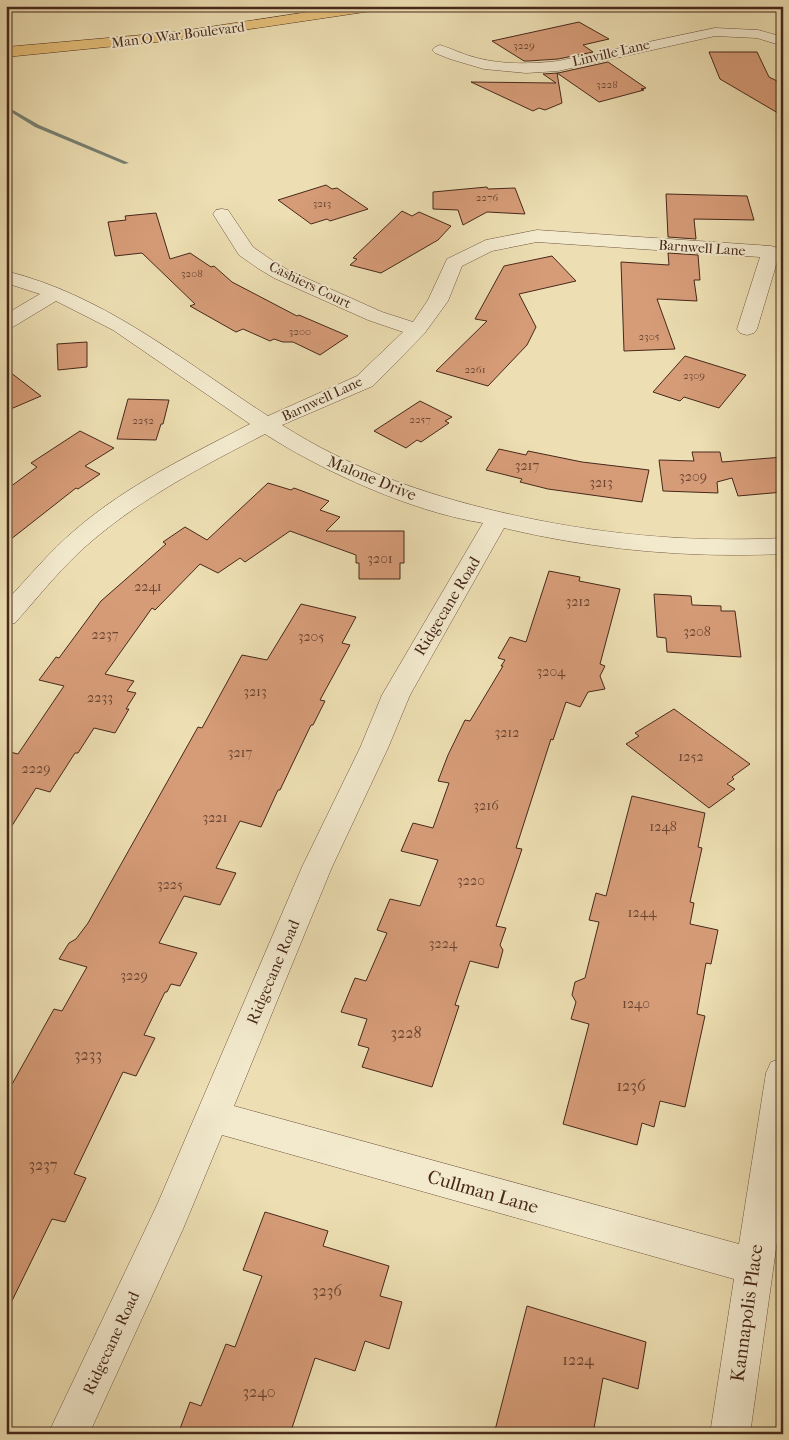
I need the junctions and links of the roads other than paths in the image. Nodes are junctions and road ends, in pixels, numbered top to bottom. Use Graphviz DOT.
graph roads {
  1 [pos="294,6"];
  2 [pos="378,6"];
  3 [pos="6,40"];
  4 [pos="783,42"];
  5 [pos="440,50"];
  6 [pos="6,52"];
  7 [pos="222,214"];
  8 [pos="6,277"];
  9 [pos="56,293"];
  10 [pos="6,324"];
  11 [pos="747,329"];
  12 [pos="417,330"];
  13 [pos="267,424"];
  14 [pos="496,519"];
  15 [pos="783,546"];
  16 [pos="6,618"];
  17 [pos="783,1073"];
  18 [pos="212,1116"];
  19 [pos="754,1266"];
  20 [pos="68,1434"];
  21 [pos="730,1434"];
  1 -- 3 [label="main road, Man O War Boulevard"];
  2 -- 6 [label="main road, Man O War Boulevard"];
  4 -- 5 [label="street, Linville Lane"];
  7 -- 12 [label="street, Cashiers Court"];
  8 -- 9 [label="street, Malone Drive"];
  9 -- 10 [label="street"];
  9 -- 13 [label="street, Malone Drive"];
  11 -- 12 [label="street, Barnwell Lane"];
  12 -- 13 [label="street, Barnwell Lane"];
  13 -- 14 [label="street, Malone Drive"];
  13 -- 16 [label="street, Barnwell Lane"];
  14 -- 15 [label="street, Malone Drive"];
  14 -- 18 [label="street, Ridgecane Road"];
  17 -- 19 [label="street, Kannapolis Place"];
  18 -- 19 [label="street, Cullman Lane"];
  18 -- 20 [label="street, Ridgecane Road"];
  19 -- 21 [label="street, Kannapolis Place"];
}
